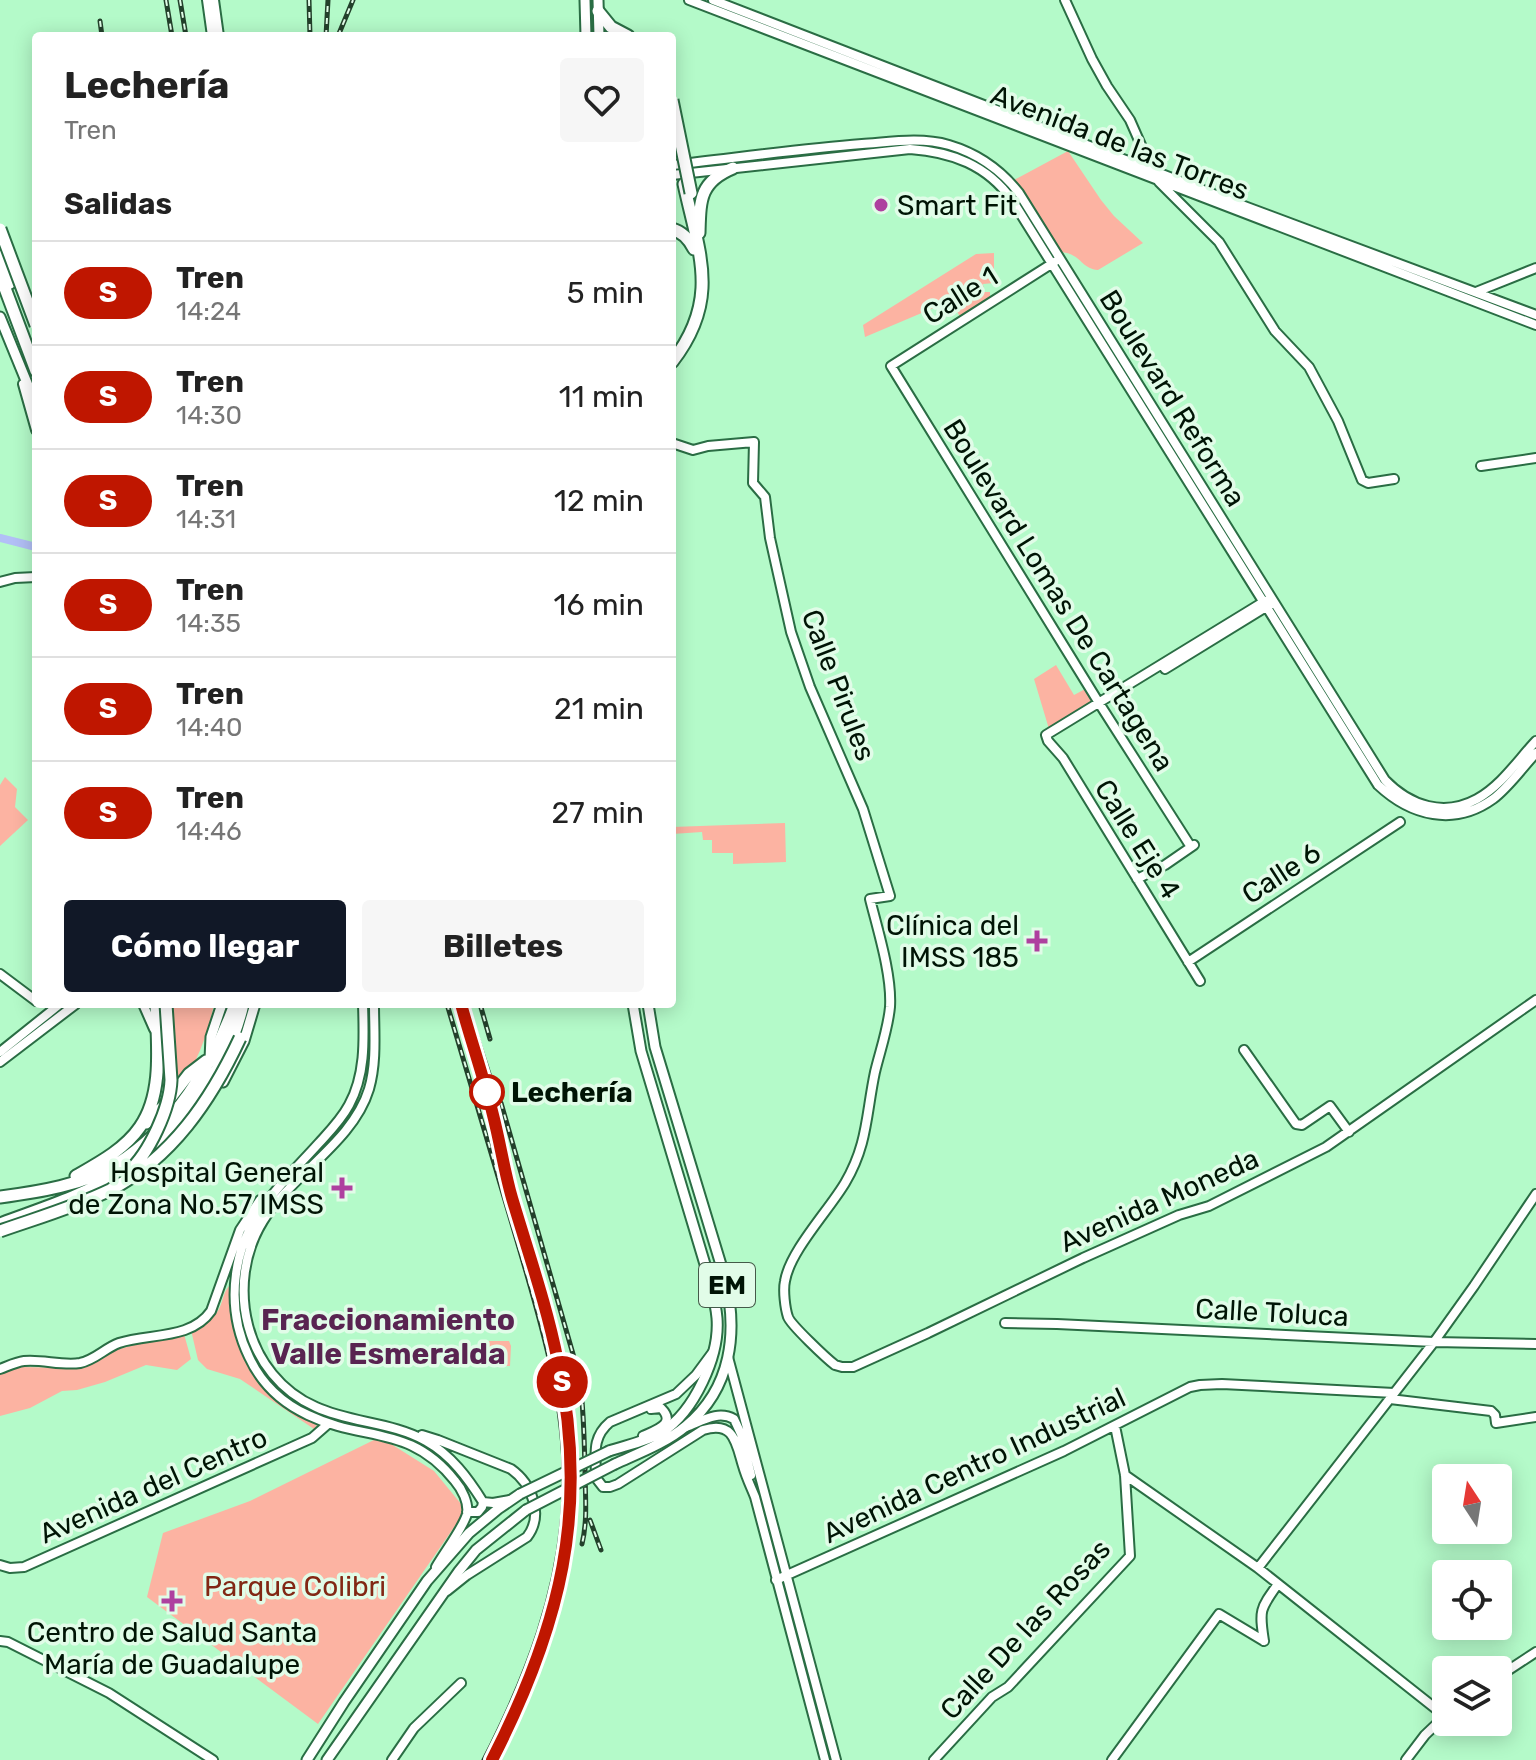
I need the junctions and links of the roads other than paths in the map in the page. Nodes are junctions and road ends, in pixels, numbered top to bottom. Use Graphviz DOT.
graph roads {
  1 [pos="207,0"];
  2 [pos="214,0"];
  3 [pos="585,0"];
  4 [pos="689,0"];
  5 [pos="1065,0"];
  6 [pos="713,3"];
  7 [pos="598,6"];
  8 [pos="211,32"];
  9 [pos="218,32"];
  10 [pos="586,32"];
  11 [pos="599,32"];
  12 [pos="620,32"];
  13 [pos="676,120"];
  14 [pos="733,168"];
  15 [pos="676,169"];
  16 [pos="1151,169"];
  17 [pos="1157,180"];
  18 [pos="0,222"];
  19 [pos="0,229"];
  20 [pos="676,231"];
  21 [pos="699,234"];
  22 [pos="0,256"];
  23 [pos="1057,261"];
  24 [pos="700,263"];
  25 [pos="1536,268"];
  26 [pos="0,275"];
  27 [pos="26,288"];
  28 [pos="1475,292"];
  29 [pos="32,304"];
  30 [pos="32,312"];
  31 [pos="1536,315"];
  32 [pos="0,317"];
  33 [pos="32,317"];
  34 [pos="1536,325"];
  35 [pos="32,340"];
  36 [pos="12,349"];
  37 [pos="685,350"];
  38 [pos="676,358"];
  39 [pos="32,360"];
  40 [pos="676,363"];
  41 [pos="893,364"];
  42 [pos="32,396"];
  43 [pos="32,414"];
  44 [pos="676,444"];
  45 [pos="1536,458"];
  46 [pos="1481,466"];
  47 [pos="1394,479"];
  48 [pos="32,577"];
  49 [pos="15,578"];
  50 [pos="0,582"];
  51 [pos="0,588"];
  52 [pos="1269,602"];
  53 [pos="1103,703"];
  54 [pos="1536,741"];
  55 [pos="1536,753"];
  56 [pos="1400,822"];
  57 [pos="1137,879"];
  58 [pos="1188,962"];
  59 [pos="0,974"];
  60 [pos="1200,981"];
  61 [pos="32,998"];
  62 [pos="1536,1000"];
  63 [pos="45,1008"];
  64 [pos="58,1008"];
  65 [pos="68,1008"];
  66 [pos="145,1008"];
  67 [pos="156,1008"];
  68 [pos="166,1008"];
  69 [pos="221,1008"];
  70 [pos="233,1008"];
  71 [pos="242,1008"];
  72 [pos="251,1008"];
  73 [pos="251,1008"];
  74 [pos="363,1008"];
  75 [pos="374,1008"];
  76 [pos="634,1008"];
  77 [pos="649,1008"];
  78 [pos="55,1015"];
  79 [pos="157,1035"];
  80 [pos="653,1039"];
  81 [pos="639,1043"];
  82 [pos="1244,1050"];
  83 [pos="0,1052"];
  84 [pos="210,1059"];
  85 [pos="0,1062"];
  86 [pos="1349,1132"];
  87 [pos="128,1140"];
  88 [pos="52,1188"];
  89 [pos="1536,1194"];
  90 [pos="0,1197"];
  91 [pos="262,1201"];
  92 [pos="73,1206"];
  93 [pos="37,1223"];
  94 [pos="0,1224"];
  95 [pos="2,1233"];
  96 [pos="714,1242"];
  97 [pos="700,1246"];
  98 [pos="789,1320"];
  99 [pos="1005,1323"];
  100 [pos="1434,1342"];
  101 [pos="1536,1344"];
  102 [pos="713,1351"];
  103 [pos="728,1357"];
  104 [pos="0,1369"];
  105 [pos="1392,1396"];
  106 [pos="631,1414"];
  107 [pos="1536,1417"];
  108 [pos="328,1424"];
  109 [pos="1115,1426"];
  110 [pos="685,1427"];
  111 [pos="412,1434"];
  112 [pos="623,1446"];
  113 [pos="1125,1475"];
  114 [pos="515,1497"];
  115 [pos="755,1497"];
  116 [pos="483,1502"];
  117 [pos="467,1512"];
  118 [pos="769,1514"];
  119 [pos="0,1562"];
  120 [pos="1258,1568"];
  121 [pos="786,1576"];
  122 [pos="776,1580"];
  123 [pos="427,1581"];
  124 [pos="1278,1584"];
  125 [pos="443,1594"];
  126 [pos="0,1641"];
  127 [pos="1536,1652"];
  128 [pos="1512,1668"];
  129 [pos="461,1683"];
  130 [pos="344,1702"];
  131 [pos="1432,1704"];
  132 [pos="360,1712"];
  133 [pos="1141,1719"];
  134 [pos="1432,1728"];
  135 [pos="213,1760"];
  136 [pos="307,1760"];
  137 [pos="327,1760"];
  138 [pos="392,1760"];
  139 [pos="825,1760"];
  140 [pos="836,1760"];
  141 [pos="934,1760"];
  142 [pos="1105,1760"];
  143 [pos="1112,1760"];
  144 [pos="1406,1760"];
  1 -- 8 [label="main road"];
  2 -- 9 [label="main road"];
  3 -- 10 [label="main road"];
  4 -- 6 [label="main road, Avenida de las Torres"];
  5 -- 16 [label="main road"];
  6 -- 16 [label="main road, Avenida de las Torres"];
  6 -- 17 [label="main road, Avenida de las Torres"];
  7 -- 11 [label="main road"];
  7 -- 12 [label="highway"];
  13 -- 21 [label="highway, bridge"];
  14 -- 15 [label="main road, Boulevard Reforma"];
  14 -- 21 [label="highway"];
  14 -- 23 [label="main road, Boulevard Reforma"];
  15 -- 23 [label="main road, Boulevard Reforma"];
  15 -- 24 [label="highway"];
  16 -- 17 [label="main road"];
  16 -- 28 [label="main road, Avenida de las Torres"];
  17 -- 34 [label="main road, Avenida de las Torres"];
  17 -- 47 [label="main road"];
  18 -- 27 [label="main road"];
  19 -- 33 [label="highway, bridge"];
  20 -- 24 [label="highway"];
  21 -- 37 [label="highway"];
  22 -- 35 [label="highway"];
  23 -- 41 [label="main road, Calle 1"];
  23 -- 52 [label="main road, Boulevard Reforma"];
  24 -- 37 [label="highway"];
  25 -- 28 [label="main road"];
  26 -- 39 [label="highway"];
  27 -- 29 [label="main road"];
  27 -- 30 [label="highway"];
  28 -- 31 [label="main road, Avenida de las Torres"];
  32 -- 36 [label="main road"];
  36 -- 42 [label="main road"];
  36 -- 43 [label="main road"];
  37 -- 38 [label="highway"];
  37 -- 40 [label="highway"];
  41 -- 53 [label="main road, Boulevard Lomas De Cartagena"];
  44 -- 98 [label="main road, Calle Pirules"];
  45 -- 46 [label="main road"];
  48 -- 49 [label="main road"];
  49 -- 50 [label="main road"];
  49 -- 51 [label="main road"];
  52 -- 53 [label="main road"];
  52 -- 54 [label="main road, Boulevard Reforma"];
  52 -- 55 [label="main road, Boulevard Reforma"];
  53 -- 57 [label="main road, Calle Eje 4"];
  53 -- 57 [label="main road, Boulevard Lomas De Cartagena"];
  56 -- 58 [label="main road, Calle 6"];
  57 -- 58 [label="main road, Calle Eje 4"];
  58 -- 60 [label="main road, Calle Eje 4"];
  59 -- 61 [label="main road"];
  62 -- 86 [label="main road, Avenida Moneda"];
  63 -- 78 [label="main road"];
  64 -- 78 [label="main road"];
  65 -- 78 [label="main road"];
  66 -- 79 [label="main road"];
  67 -- 79 [label="highway"];
  68 -- 92 [label="highway, bridge"];
  69 -- 84 [label="main road"];
  70 -- 84 [label="highway"];
  71 -- 94 [label="highway"];
  72 -- 92 [label="highway, bridge"];
  73 -- 93 [label="main road"];
  74 -- 91 [label="main road"];
  75 -- 111 [label="main road"];
  76 -- 81 [label="main road, EM"];
  77 -- 80 [label="main road, EM"];
  78 -- 83 [label="main road"];
  78 -- 85 [label="main road"];
  79 -- 87 [label="highway"];
  80 -- 81 [label="main road"];
  80 -- 96 [label="main road, EM"];
  81 -- 97 [label="main road, EM"];
  82 -- 86 [label="main road"];
  84 -- 87 [label="highway"];
  84 -- 88 [label="highway"];
  86 -- 98 [label="main road, Avenida Moneda"];
  87 -- 88 [label="highway"];
  88 -- 90 [label="highway"];
  89 -- 100 [label="main road"];
  91 -- 104 [label="main road"];
  91 -- 108 [label="main road"];
  92 -- 95 [label="highway, bridge"];
  93 -- 95 [label="highway"];
  96 -- 97 [label="main road"];
  96 -- 103 [label="main road, EM"];
  97 -- 102 [label="main road, EM"];
  99 -- 100 [label="main road, Calle Toluca"];
  100 -- 101 [label="main road, Calle Toluca"];
  100 -- 105 [label="main road"];
  102 -- 106 [label="main road"];
  102 -- 112 [label="main road, EM"];
  103 -- 110 [label="main road, EM"];
  103 -- 118 [label="main road"];
  105 -- 107 [label="main road"];
  105 -- 109 [label="main road, Avenida Centro Industrial"];
  105 -- 120 [label="main road"];
  106 -- 112 [label="main road"];
  106 -- 115 [label="main road"];
  108 -- 117 [label="main road"];
  108 -- 119 [label="main road, Avenida del Centro"];
  109 -- 113 [label="main road, Calle De las Rosas"];
  109 -- 121 [label="main road, Avenida Centro Industrial"];
  110 -- 115 [label="main road"];
  110 -- 125 [label="main road, EM, bridge"];
  111 -- 116 [label="main road"];
  111 -- 125 [label="main road"];
  112 -- 114 [label="main road, EM, bridge"];
  113 -- 120 [label="main road"];
  113 -- 141 [label="main road, Calle De las Rosas"];
  114 -- 116 [label="main road"];
  114 -- 123 [label="main road, EM"];
  115 -- 118 [label="main road"];
  115 -- 122 [label="main road"];
  116 -- 117 [label="main road"];
  117 -- 123 [label="main road"];
  118 -- 121 [label="main road"];
  120 -- 124 [label="main road"];
  121 -- 122 [label="main road, Avenida Centro Industrial"];
  121 -- 140 [label="main road"];
  122 -- 139 [label="main road"];
  123 -- 130 [label="main road, EM"];
  124 -- 131 [label="main road"];
  124 -- 133 [label="main road"];
  125 -- 132 [label="main road, EM"];
  126 -- 135 [label="main road"];
  127 -- 128 [label="main road"];
  129 -- 138 [label="main road"];
  130 -- 132 [label="main road"];
  130 -- 136 [label="main road, EM"];
  132 -- 137 [label="main road, EM"];
  133 -- 142 [label="main road"];
  133 -- 143 [label="main road"];
  134 -- 144 [label="main road"];
}
